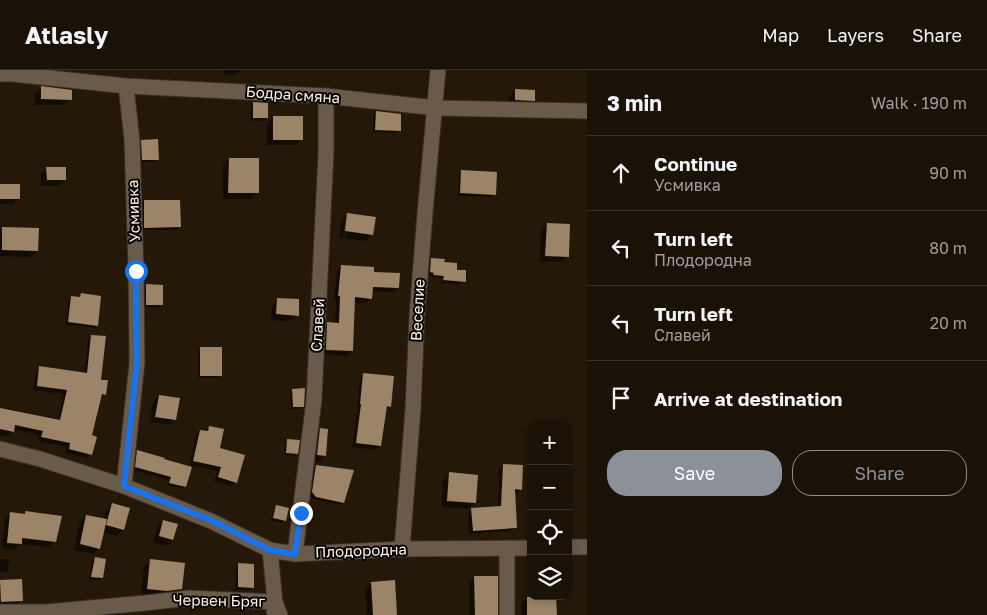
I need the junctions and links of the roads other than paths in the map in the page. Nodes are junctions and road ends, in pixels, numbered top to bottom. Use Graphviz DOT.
graph roads {
  1 [pos="438,70"];
  2 [pos="8,73"];
  3 [pos="126,86"];
  4 [pos="326,96"];
  5 [pos="436,108"];
  6 [pos="587,111"];
  7 [pos="0,449"];
  8 [pos="124,486"];
  9 [pos="572,547"];
  10 [pos="587,547"];
  11 [pos="507,548"];
  12 [pos="527,548"];
  13 [pos="402,549"];
  14 [pos="270,550"];
  15 [pos="295,554"];
  16 [pos="276,611"];
  17 [pos="0,612"];
  18 [pos="46,613"];
  19 [pos="507,615"];
  1 -- 5 [label="street, Веселие"];
  2 -- 3 [label="street, Бодра смяна"];
  3 -- 4 [label="street, Бодра смяна"];
  3 -- 8 [label="street, Усмивка"];
  4 -- 5 [label="street, Бодра смяна"];
  4 -- 15 [label="street, Славей"];
  5 -- 6 [label="street, Бодра смяна"];
  5 -- 13 [label="street, Веселие"];
  7 -- 8 [label="street, Плодородна"];
  8 -- 14 [label="street, Плодородна"];
  9 -- 10 [label="street"];
  11 -- 12 [label="street, Плодородна"];
  11 -- 13 [label="street, Плодородна"];
  11 -- 19 [label="street"];
  13 -- 15 [label="street, Плодородна"];
  14 -- 15 [label="street, Плодородна"];
  14 -- 16 [label="street"];
  16 -- 18 [label="street, Червен Бряг"];
  17 -- 18 [label="street, Червен Бряг"];
}
